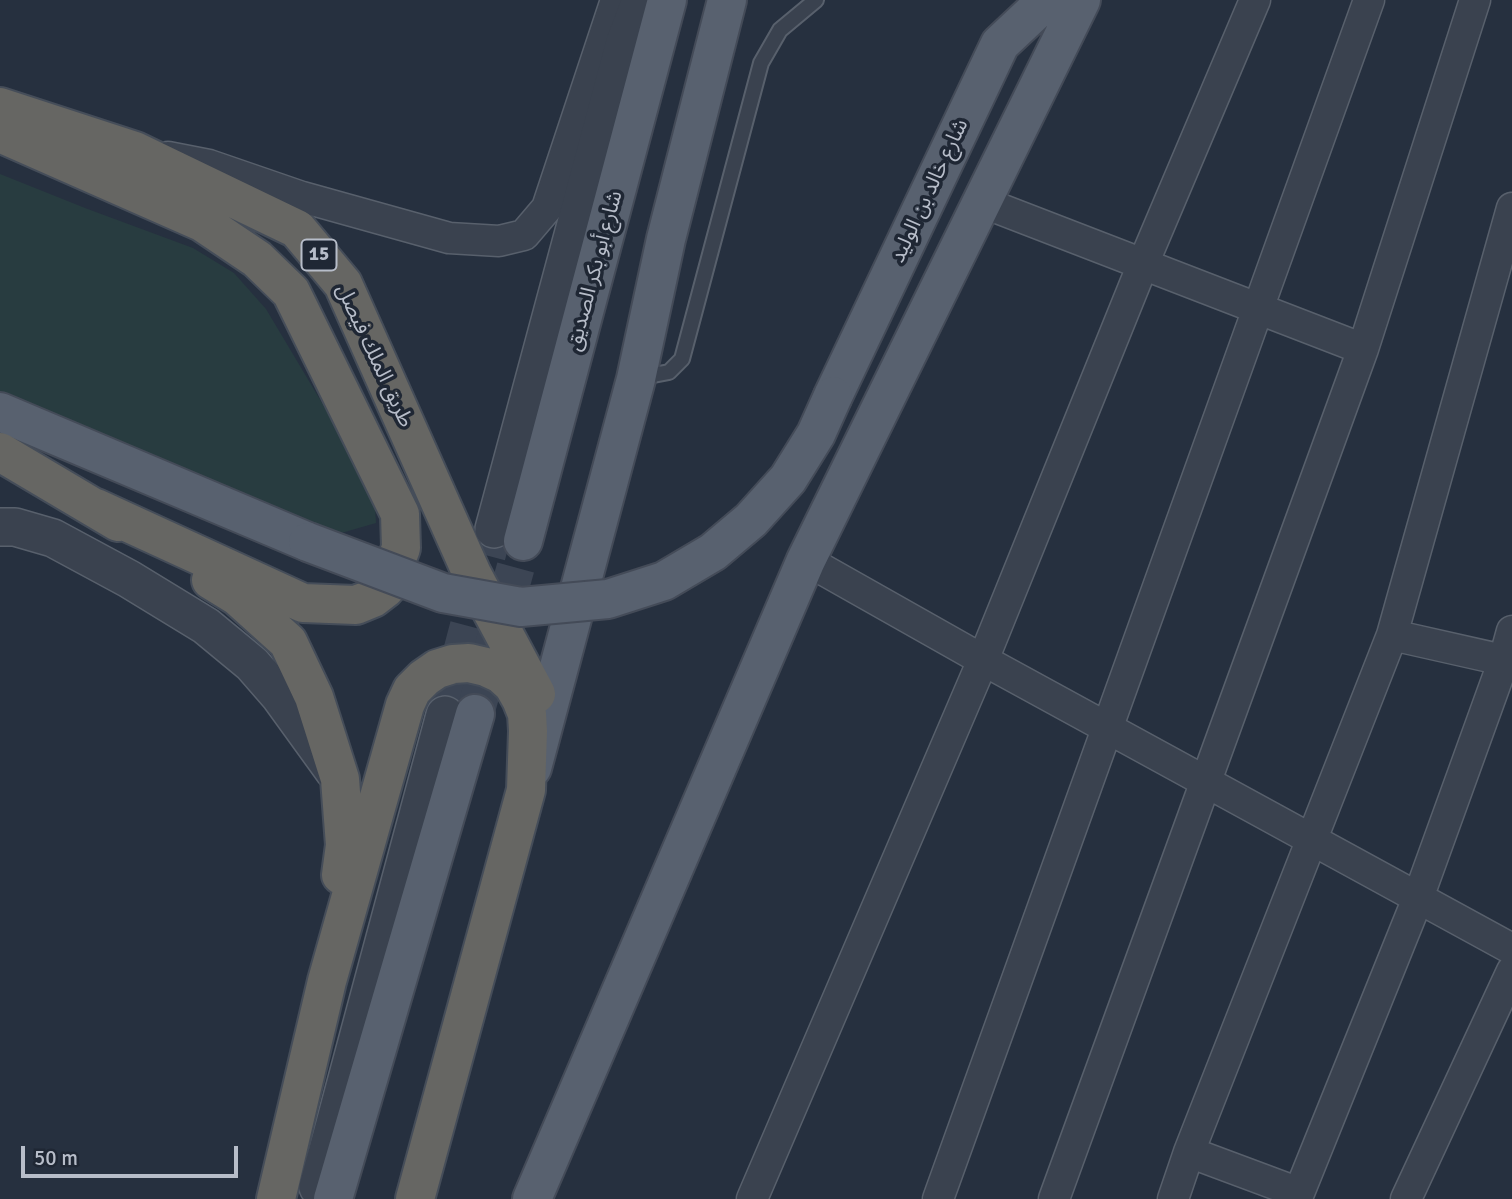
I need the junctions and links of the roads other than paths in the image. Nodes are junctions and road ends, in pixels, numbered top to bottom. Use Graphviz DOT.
graph roads {
  1 [pos="617,0"];
  2 [pos="641,0"];
  3 [pos="667,0"];
  4 [pos="727,0"];
  5 [pos="816,0"];
  6 [pos="1047,0"];
  7 [pos="1081,0"];
  8 [pos="1255,0"];
  9 [pos="1369,0"];
  10 [pos="1475,0"];
  11 [pos="0,107"];
  12 [pos="0,133"];
  13 [pos="135,151"];
  14 [pos="982,202"];
  15 [pos="1512,208"];
  16 [pos="1143,264"];
  17 [pos="1258,308"];
  18 [pos="1363,349"];
  19 [pos="636,379"];
  20 [pos="0,412"];
  21 [pos="0,452"];
  22 [pos="96,508"];
  23 [pos="0,527"];
  24 [pos="509,535"];
  25 [pos="806,561"];
  26 [pos="1512,631"];
  27 [pos="1392,635"];
  28 [pos="983,660"];
  29 [pos="1508,661"];
  30 [pos="460,715"];
  31 [pos="1108,728"];
  32 [pos="340,779"];
  33 [pos="1205,781"];
  34 [pos="526,790"];
  35 [pos="1310,839"];
  36 [pos="1418,898"];
  37 [pos="1512,949"];
  38 [pos="1512,971"];
  39 [pos="327,981"];
  40 [pos="442,1106"];
  41 [pos="1189,1152"];
  42 [pos="276,1199"];
  43 [pos="314,1199"];
  44 [pos="333,1199"];
  45 [pos="415,1199"];
  46 [pos="435,1199"];
  47 [pos="532,1199"];
  48 [pos="752,1199"];
  49 [pos="938,1199"];
  50 [pos="1054,1199"];
  51 [pos="1173,1199"];
  52 [pos="1406,1199"];
  1 -- 13 [label="street"];
  2 -- 24 [label="street"];
  3 -- 24 [label="main road, شارع أبو بكر الصديق"];
  4 -- 19 [label="main road"];
  5 -- 19 [label="lane"];
  6 -- 20 [label="main road, شارع خالد بن الوليد, bridge"];
  7 -- 14 [label="main road"];
  8 -- 16 [label="street"];
  9 -- 17 [label="street"];
  10 -- 18 [label="street"];
  11 -- 13 [label="highway, طريق الملك فيصل / 15"];
  12 -- 22 [label="highway"];
  13 -- 34 [label="highway, طريق الملك فيصل / 15"];
  14 -- 16 [label="street"];
  14 -- 25 [label="main road"];
  15 -- 27 [label="street"];
  16 -- 17 [label="street"];
  16 -- 28 [label="street"];
  17 -- 18 [label="street"];
  17 -- 31 [label="street"];
  18 -- 33 [label="street"];
  19 -- 34 [label="main road"];
  21 -- 22 [label="highway"];
  22 -- 32 [label="highway"];
  23 -- 32 [label="street"];
  25 -- 28 [label="street"];
  25 -- 47 [label="main road"];
  26 -- 29 [label="street"];
  27 -- 29 [label="street"];
  27 -- 35 [label="street"];
  28 -- 31 [label="street"];
  28 -- 48 [label="street"];
  29 -- 36 [label="street"];
  30 -- 43 [label="street"];
  30 -- 44 [label="main road"];
  31 -- 33 [label="street"];
  31 -- 49 [label="street"];
  32 -- 39 [label="highway"];
  33 -- 35 [label="street"];
  33 -- 50 [label="street"];
  34 -- 39 [label="highway"];
  34 -- 40 [label="highway"];
  35 -- 36 [label="street"];
  35 -- 41 [label="street"];
  36 -- 37 [label="street"];
  36 -- 41 [label="street"];
  38 -- 52 [label="street"];
  39 -- 42 [label="highway"];
  40 -- 45 [label="highway"];
  40 -- 46 [label="highway"];
  41 -- 51 [label="street"];
}
